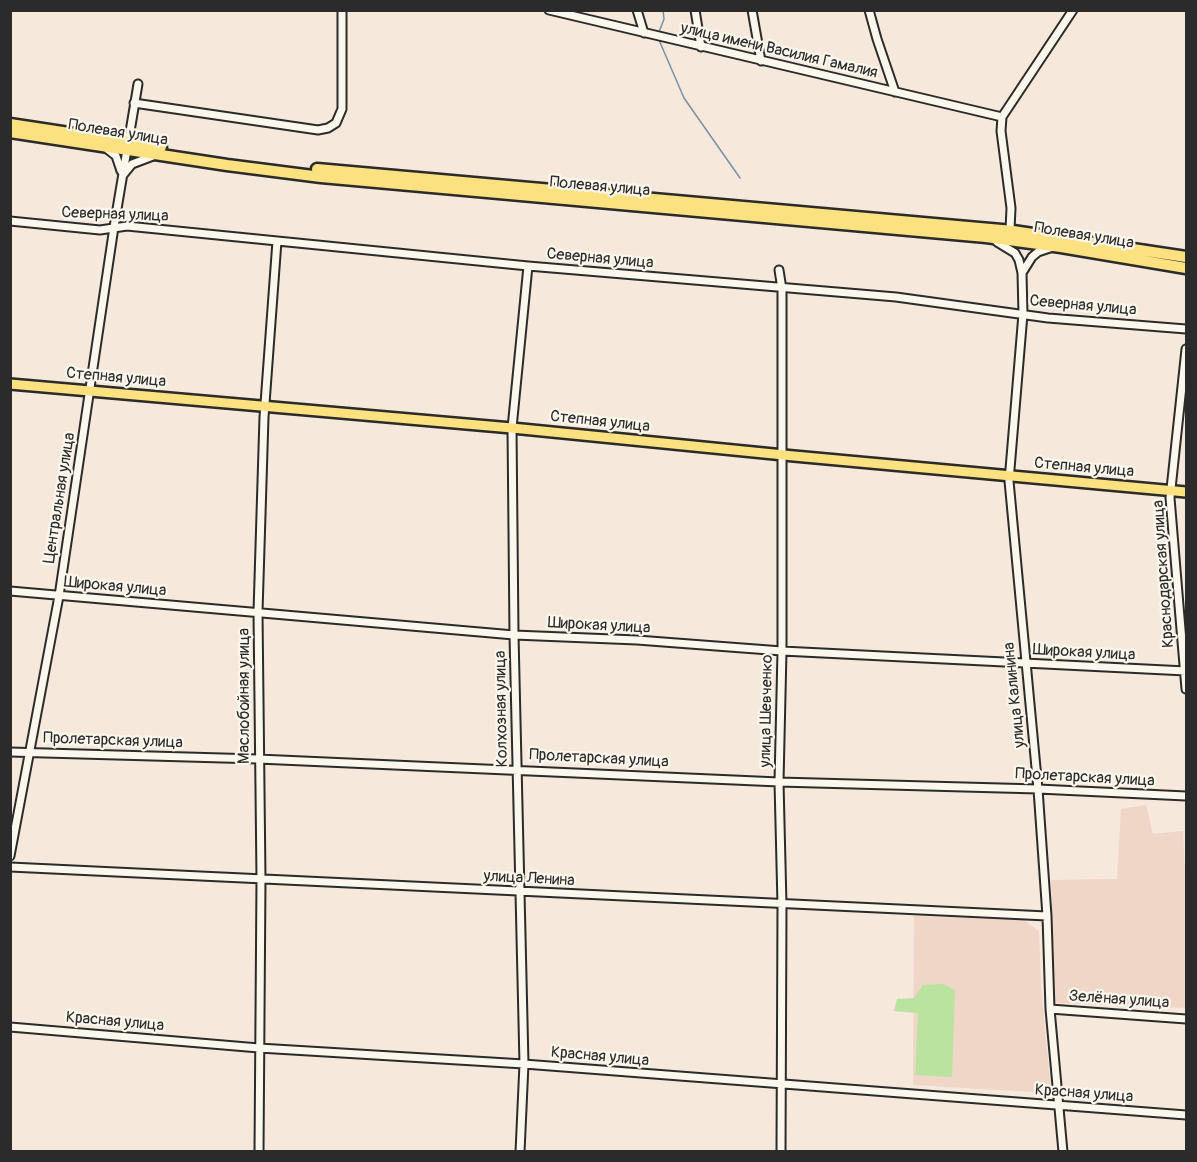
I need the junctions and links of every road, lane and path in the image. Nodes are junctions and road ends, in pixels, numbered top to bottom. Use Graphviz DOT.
graph roads {
  1 [pos="342,10"];
  2 [pos="549,10"];
  3 [pos="637,10"];
  4 [pos="695,10"];
  5 [pos="752,10"];
  6 [pos="869,10"];
  7 [pos="1073,10"];
  8 [pos="644,33"];
  9 [pos="701,47"];
  10 [pos="761,61"];
  11 [pos="138,84"];
  12 [pos="895,92"];
  13 [pos="134,103"];
  14 [pos="1002,117"];
  15 [pos="10,124"];
  16 [pos="10,132"];
  17 [pos="127,145"];
  18 [pos="102,146"];
  19 [pos="160,154"];
  20 [pos="122,177"];
  21 [pos="10,221"];
  22 [pos="114,227"];
  23 [pos="1010,230"];
  24 [pos="986,237"];
  25 [pos="277,242"];
  26 [pos="1061,247"];
  27 [pos="1186,257"];
  28 [pos="528,266"];
  29 [pos="1186,268"];
  30 [pos="778,270"];
  31 [pos="1022,273"];
  32 [pos="782,289"];
  33 [pos="1023,314"];
  34 [pos="1186,329"];
  35 [pos="1186,349"];
  36 [pos="10,384"];
  37 [pos="91,391"];
  38 [pos="1183,399"];
  39 [pos="266,406"];
  40 [pos="512,428"];
  41 [pos="782,455"];
  42 [pos="1009,475"];
  43 [pos="1171,491"];
  44 [pos="1186,492"];
  45 [pos="10,591"];
  46 [pos="59,596"];
  47 [pos="258,612"];
  48 [pos="514,635"];
  49 [pos="782,651"];
  50 [pos="1025,664"];
  51 [pos="1186,671"];
  52 [pos="1186,689"];
  53 [pos="10,752"];
  54 [pos="31,753"];
  55 [pos="258,759"];
  56 [pos="517,769"];
  57 [pos="779,782"];
  58 [pos="1038,789"];
  59 [pos="1186,796"];
  60 [pos="10,856"];
  61 [pos="10,867"];
  62 [pos="261,879"];
  63 [pos="520,892"];
  64 [pos="782,905"];
  65 [pos="1047,915"];
  66 [pos="1050,1009"];
  67 [pos="1186,1019"];
  68 [pos="10,1027"];
  69 [pos="259,1048"];
  70 [pos="524,1064"];
  71 [pos="782,1085"];
  72 [pos="1060,1105"];
  73 [pos="1186,1115"];
  74 [pos="259,1152"];
  75 [pos="520,1152"];
  76 [pos="781,1152"];
  77 [pos="1063,1152"];
  1 -- 13 [label="street"];
  2 -- 8 [label="street, улица имени Василия Гамалия"];
  3 -- 8 [label="street"];
  4 -- 9 [label="street"];
  5 -- 10 [label="street"];
  6 -- 12 [label="street"];
  7 -- 14 [label="street"];
  8 -- 9 [label="street, улица имени Василия Гамалия"];
  9 -- 10 [label="street, улица имени Василия Гамалия"];
  10 -- 12 [label="street, улица имени Василия Гамалия"];
  11 -- 13 [label="street, Центральная улица"];
  12 -- 14 [label="street, улица имени Василия Гамалия"];
  13 -- 17 [label="street, Центральная улица"];
  14 -- 23 [label="street"];
  15 -- 17 [label="highway, Полевая улица"];
  16 -- 18 [label="highway, Полевая улица"];
  17 -- 18 [label="highway, Полевая улица"];
  17 -- 19 [label="highway, Полевая улица"];
  17 -- 20 [label="street, Центральная улица"];
  17 -- 23 [label="highway, Полевая улица"];
  18 -- 20 [label="street"];
  19 -- 20 [label="street"];
  19 -- 24 [label="highway, Полевая улица"];
  20 -- 22 [label="street, Центральная улица"];
  21 -- 22 [label="street, Северная улица"];
  22 -- 25 [label="street, Северная улица"];
  22 -- 37 [label="street, Центральная улица"];
  23 -- 27 [label="highway, Полевая улица"];
  24 -- 26 [label="highway, Полевая улица"];
  24 -- 31 [label="street"];
  25 -- 28 [label="street, Северная улица"];
  25 -- 39 [label="street, Маслобойная улица"];
  26 -- 29 [label="highway, Полевая улица"];
  26 -- 31 [label="street"];
  28 -- 32 [label="street, Северная улица"];
  28 -- 40 [label="street, Колхозная улица"];
  30 -- 32 [label="street, улица Шевченко"];
  31 -- 33 [label="street, улица Калинина"];
  32 -- 33 [label="street, Северная улица"];
  32 -- 41 [label="street, улица Шевченко"];
  33 -- 34 [label="street, Северная улица"];
  33 -- 42 [label="street, улица Калинина"];
  35 -- 38 [label="street, Краснодарская улица"];
  36 -- 37 [label="main road, Степная улица"];
  37 -- 39 [label="main road, Степная улица"];
  37 -- 46 [label="street, Центральная улица"];
  38 -- 43 [label="street, Краснодарская улица"];
  39 -- 40 [label="main road, Степная улица"];
  39 -- 47 [label="street, Маслобойная улица"];
  40 -- 41 [label="main road, Степная улица"];
  40 -- 48 [label="street, Колхозная улица"];
  41 -- 42 [label="main road, Степная улица"];
  41 -- 49 [label="street, улица Шевченко"];
  42 -- 43 [label="main road, Степная улица"];
  42 -- 50 [label="street, улица Калинина"];
  43 -- 44 [label="main road, Степная улица"];
  43 -- 51 [label="street, Краснодарская улица"];
  45 -- 46 [label="street, Широкая улица"];
  46 -- 47 [label="street, Широкая улица"];
  46 -- 54 [label="street, Центральная улица"];
  47 -- 48 [label="street, Широкая улица"];
  47 -- 55 [label="street, Маслобойная улица"];
  48 -- 49 [label="street, Широкая улица"];
  48 -- 56 [label="street, Колхозная улица"];
  49 -- 50 [label="street, Широкая улица"];
  49 -- 57 [label="street, улица Шевченко"];
  50 -- 51 [label="street, Широкая улица"];
  50 -- 58 [label="street, улица Калинина"];
  51 -- 52 [label="street, Краснодарская улица"];
  53 -- 54 [label="street, Пролетарская улица"];
  54 -- 55 [label="street, Пролетарская улица"];
  54 -- 60 [label="street, Центральная улица"];
  55 -- 56 [label="street, Пролетарская улица"];
  55 -- 62 [label="street, Маслобойная улица"];
  56 -- 57 [label="street, Пролетарская улица"];
  56 -- 63 [label="street, Колхозная улица"];
  57 -- 58 [label="street, Пролетарская улица"];
  57 -- 64 [label="street, улица Шевченко"];
  58 -- 59 [label="street, Пролетарская улица"];
  58 -- 65 [label="street, улица Калинина"];
  61 -- 62 [label="street, улица Ленина"];
  62 -- 63 [label="street, улица Ленина"];
  62 -- 69 [label="street, Маслобойная улица"];
  63 -- 64 [label="street, улица Ленина"];
  63 -- 70 [label="street, Колхозная улица"];
  64 -- 65 [label="street, улица Ленина"];
  64 -- 71 [label="street, улица Шевченко"];
  65 -- 66 [label="street, улица Калинина"];
  66 -- 67 [label="street, Зелёная улица"];
  66 -- 72 [label="street, улица Калинина"];
  68 -- 69 [label="street, Красная улица"];
  69 -- 70 [label="street, Красная улица"];
  69 -- 74 [label="street, Маслобойная улица"];
  70 -- 71 [label="street, Красная улица"];
  70 -- 75 [label="street, Колхозная улица"];
  71 -- 72 [label="street, Красная улица"];
  71 -- 76 [label="street, улица Шевченко"];
  72 -- 73 [label="street, Красная улица"];
  72 -- 77 [label="street, улица Калинина"];
}
